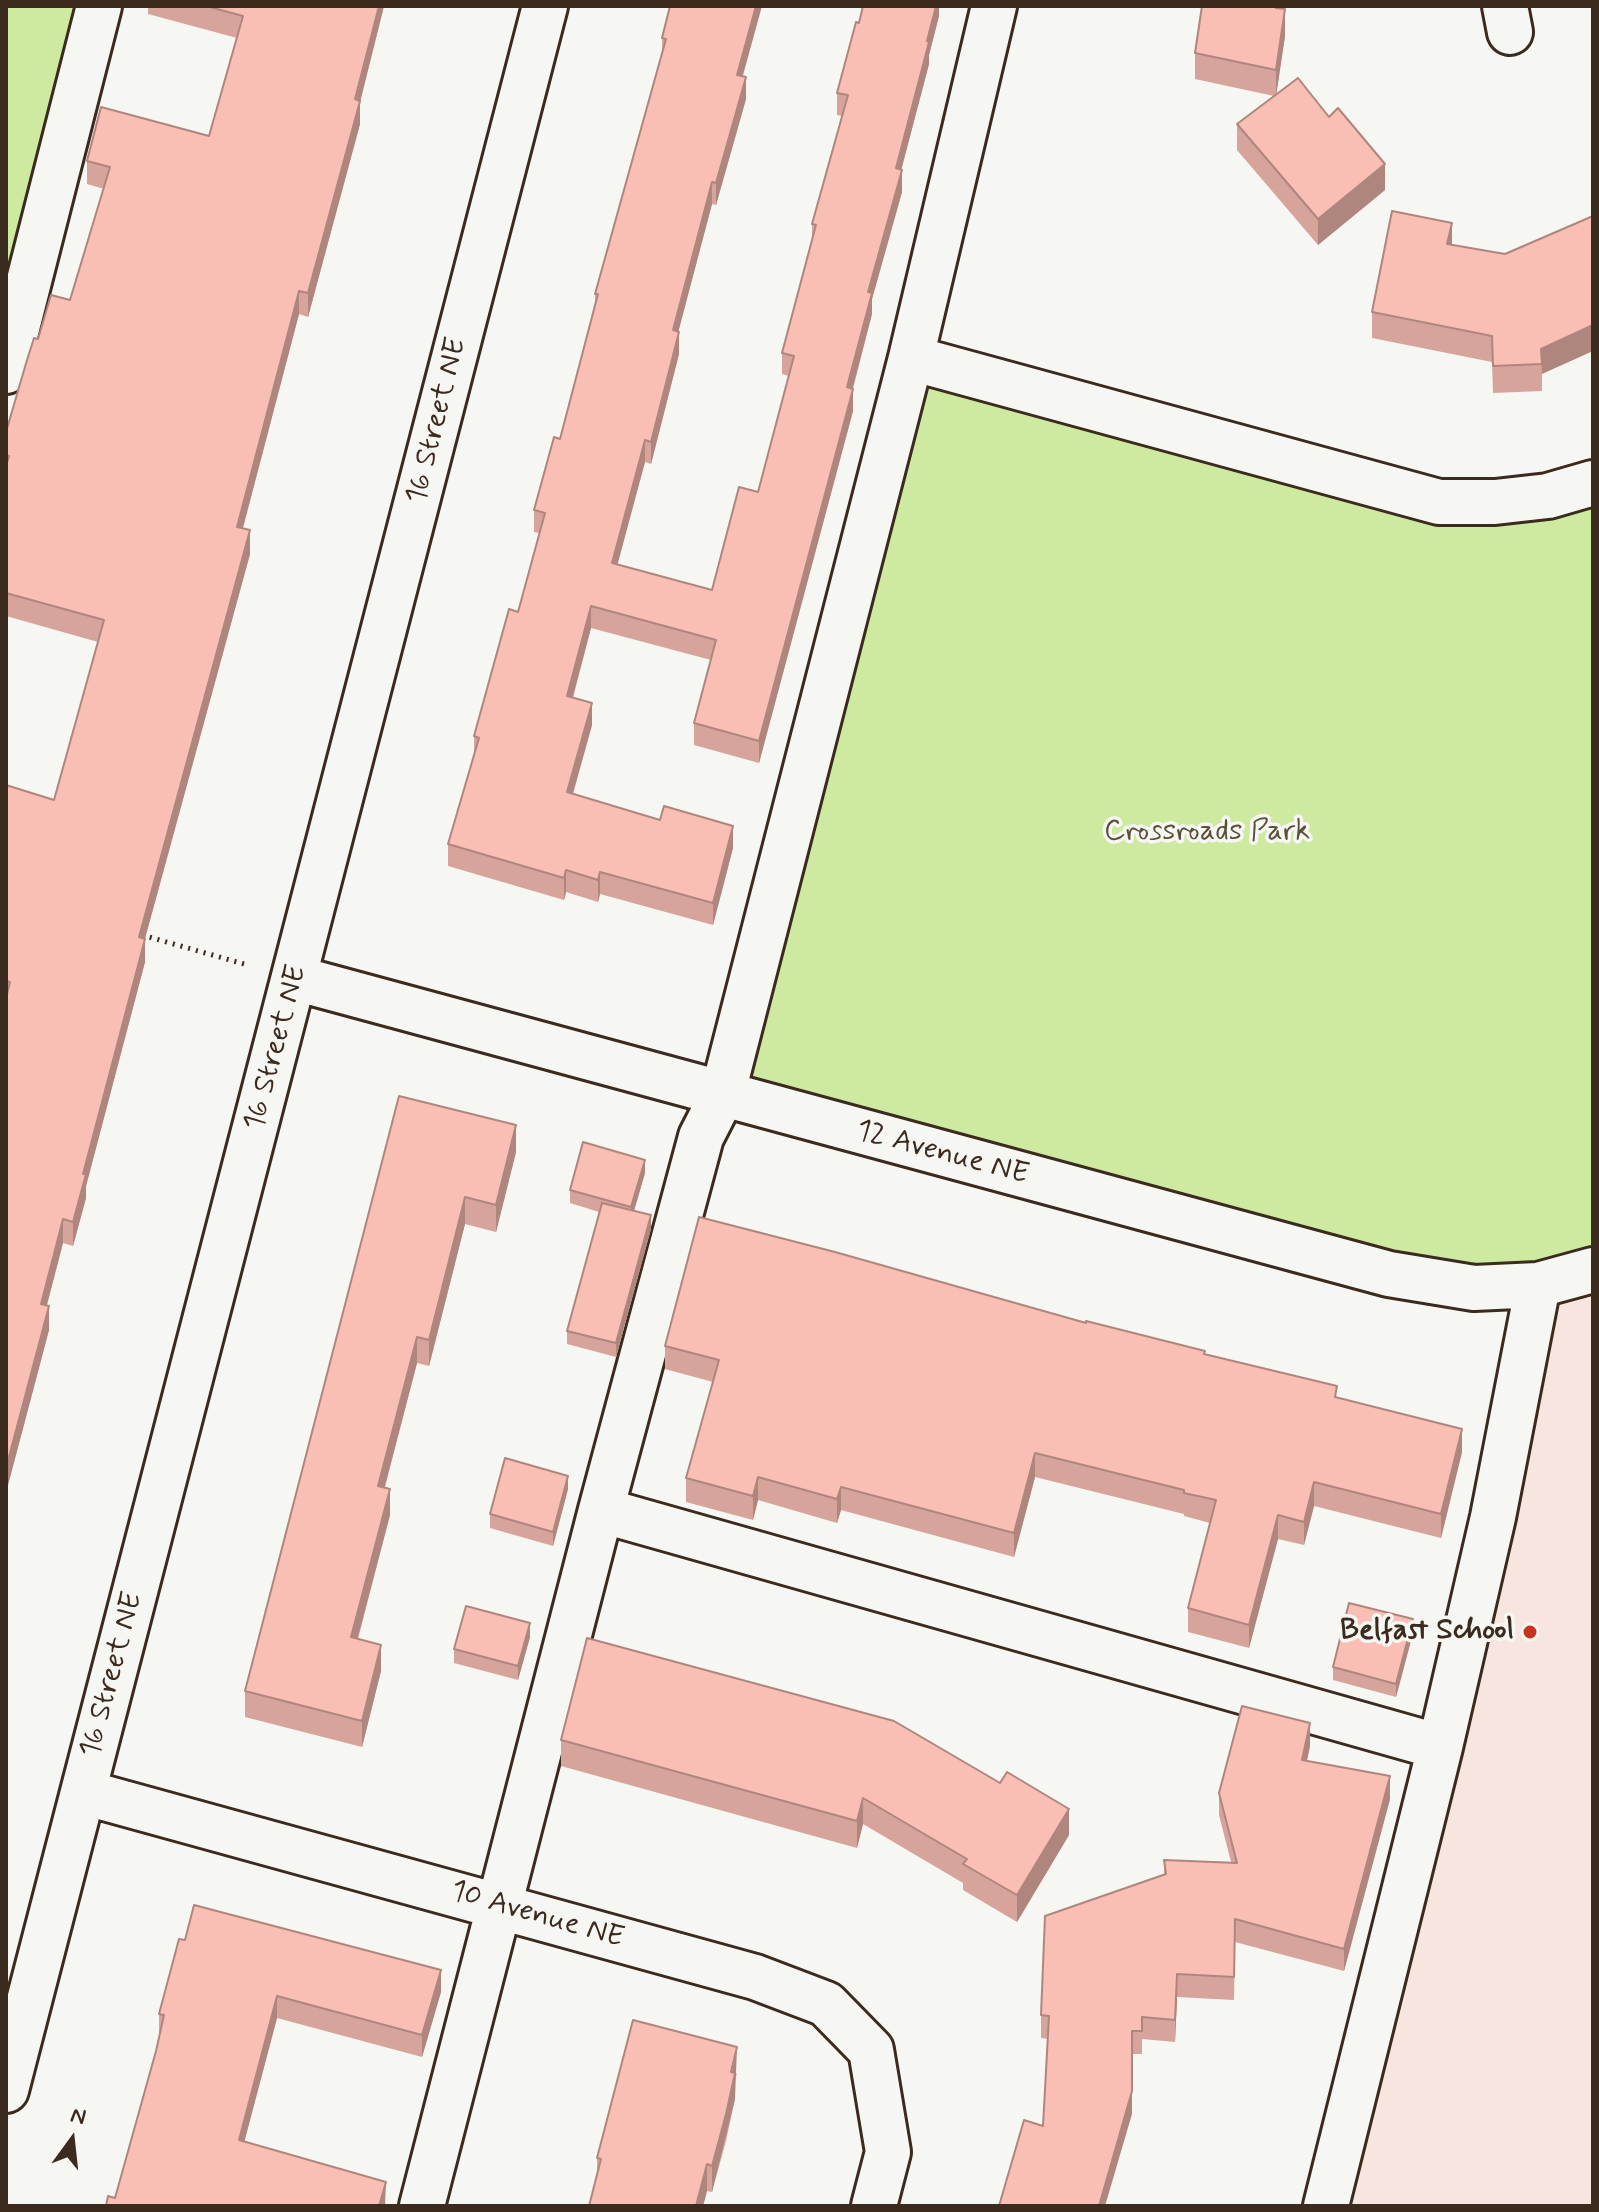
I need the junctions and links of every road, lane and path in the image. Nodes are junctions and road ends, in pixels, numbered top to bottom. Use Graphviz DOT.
graph roads {
  1 [pos="99,6"];
  2 [pos="545,6"];
  3 [pos="994,6"];
  4 [pos="911,358"];
  5 [pos="6,371"];
  6 [pos="1593,483"];
  7 [pos="140,935"];
  8 [pos="295,978"];
  9 [pos="722,1096"];
  10 [pos="1593,1270"];
  11 [pos="1538,1285"];
  12 [pos="601,1510"];
  13 [pos="1440,1747"];
  14 [pos="83,1792"];
  15 [pos="499,1905"];
  16 [pos="6,2090"];
  17 [pos="422,2206"];
  18 [pos="874,2206"];
  19 [pos="1326,2206"];
  1 -- 5 [label="street"];
  2 -- 8 [label="street, 16 Street NE"];
  3 -- 4 [label="street"];
  4 -- 6 [label="street"];
  4 -- 9 [label="street"];
  7 -- 8 [label="path"];
  8 -- 9 [label="street, 12 Avenue NE"];
  8 -- 14 [label="street, 16 Street NE"];
  9 -- 11 [label="street, 12 Avenue NE"];
  9 -- 12 [label="street"];
  10 -- 11 [label="street, 12 Avenue NE"];
  11 -- 13 [label="street"];
  12 -- 13 [label="street"];
  12 -- 15 [label="street"];
  13 -- 19 [label="street"];
  14 -- 15 [label="street, 10 Avenue NE"];
  14 -- 16 [label="street, 16 Street NE"];
  15 -- 17 [label="street"];
  15 -- 18 [label="street, 10 Avenue NE"];
}
